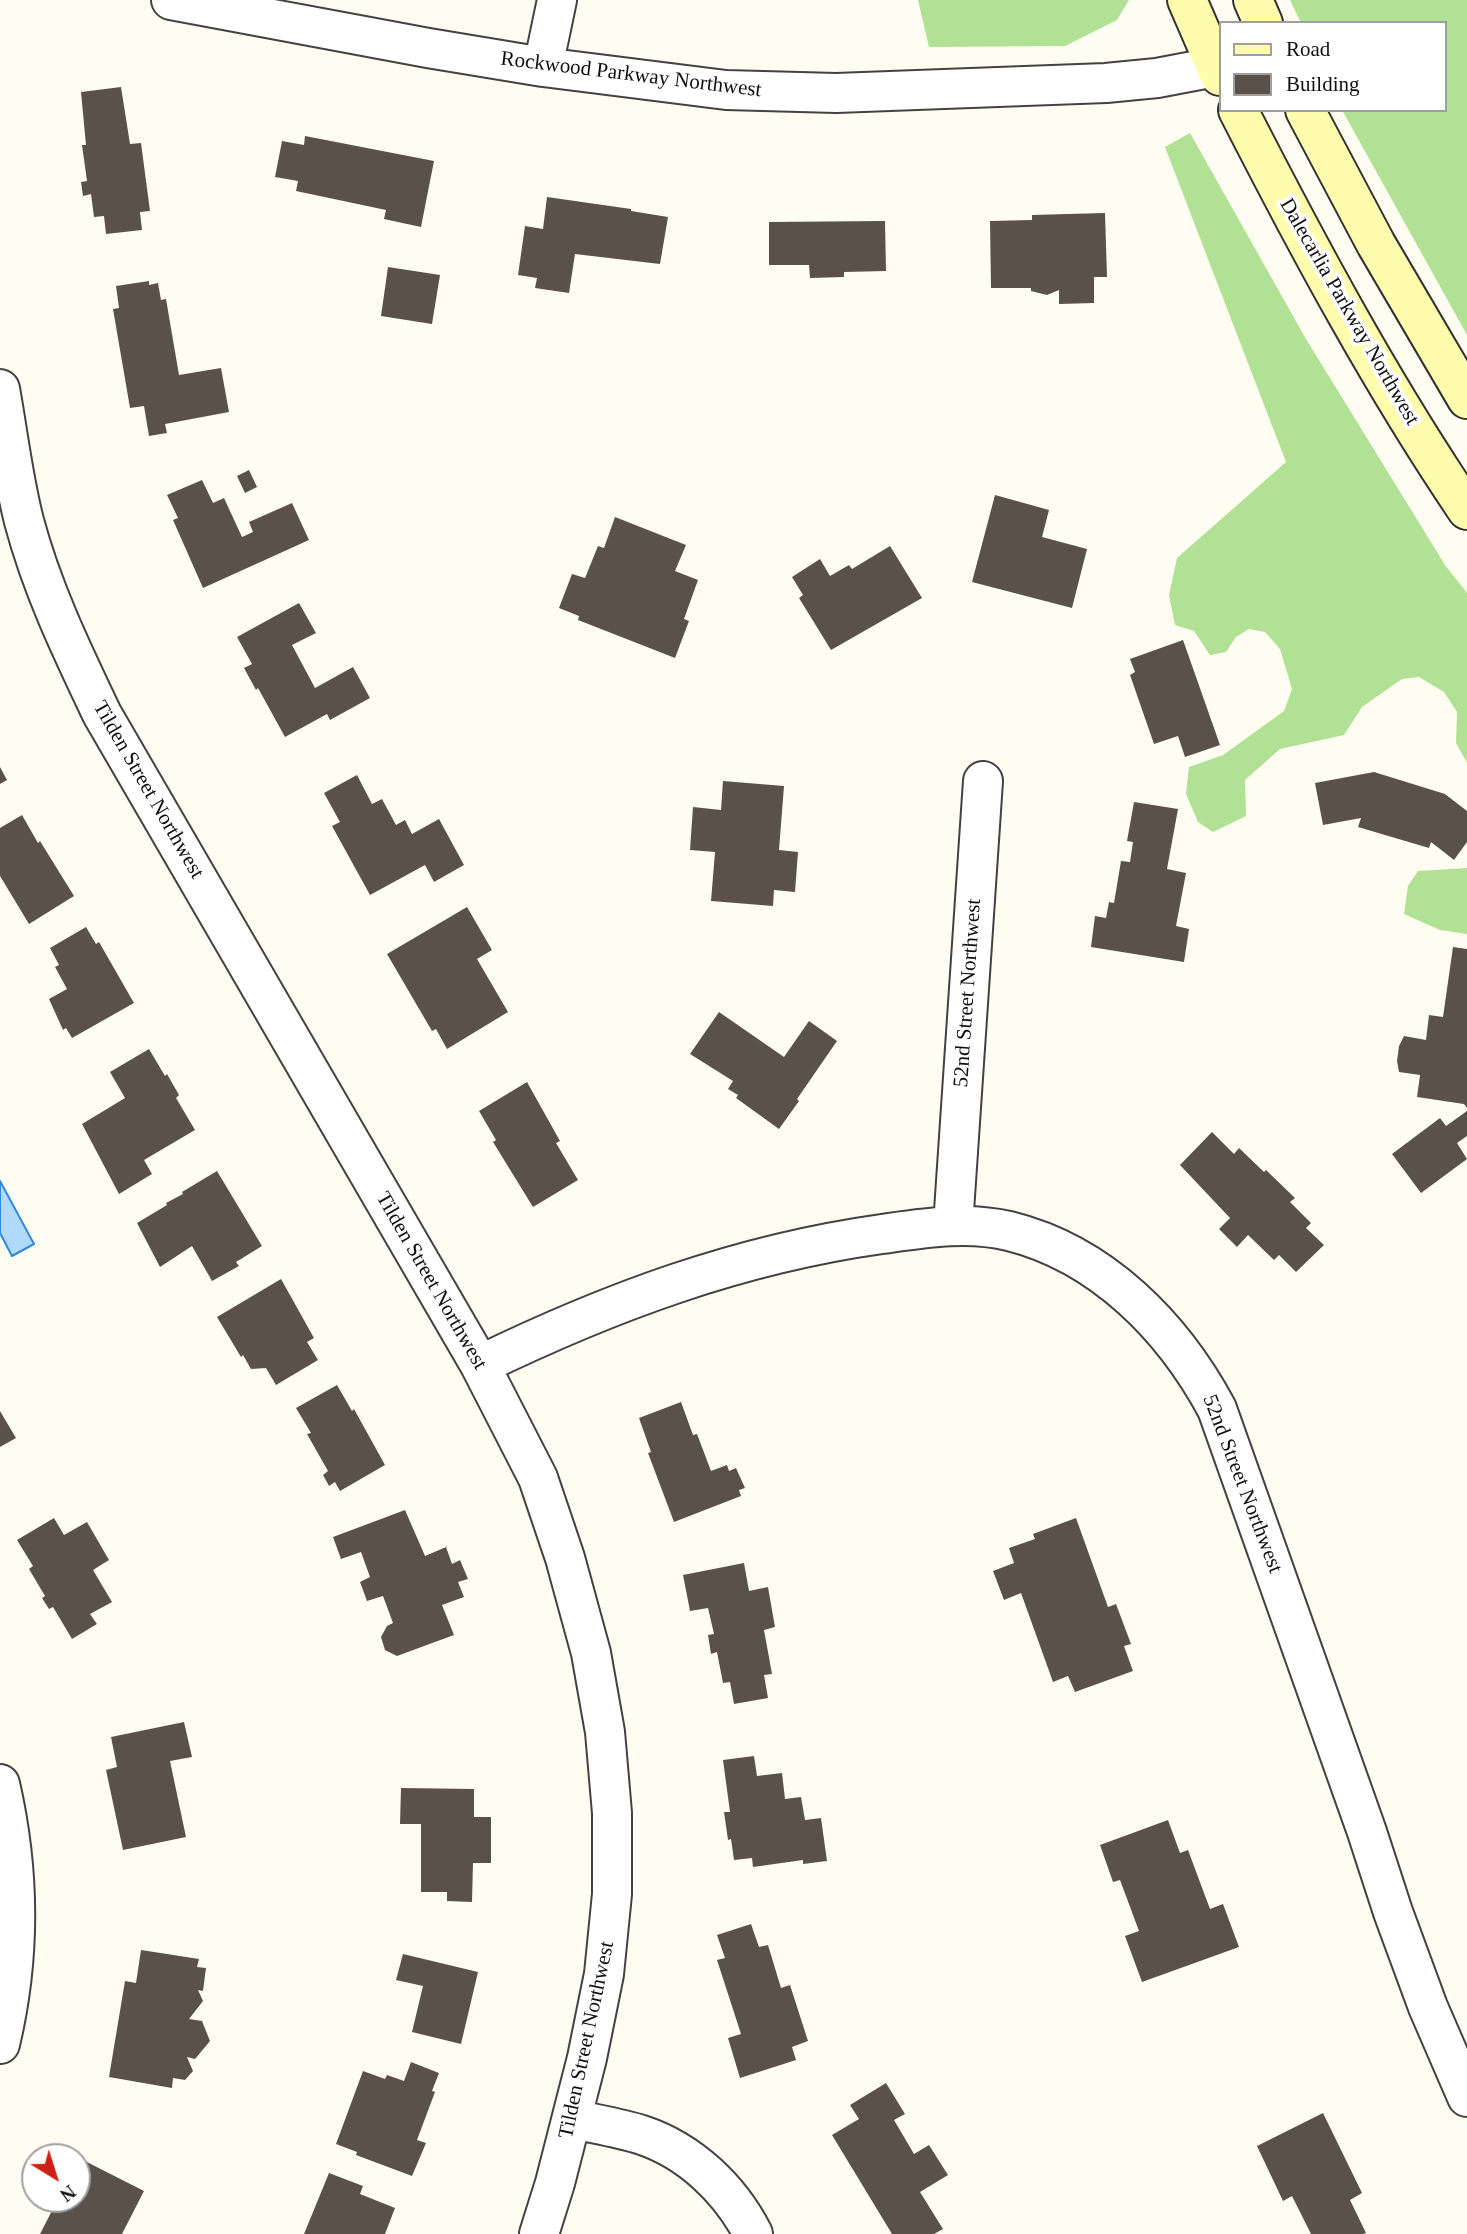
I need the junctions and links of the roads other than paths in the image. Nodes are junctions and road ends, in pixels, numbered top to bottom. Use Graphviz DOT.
graph roads {
  1 [pos="171,0"];
  2 [pos="557,0"];
  3 [pos="1187,0"];
  4 [pos="1253,0"];
  5 [pos="1262,21"];
  6 [pos="543,67"];
  7 [pos="1218,68"];
  8 [pos="1218,70"];
  9 [pos="1239,112"];
  10 [pos="1306,112"];
  11 [pos="1467,399"];
  12 [pos="1,400"];
  13 [pos="1467,510"];
  14 [pos="983,781"];
  15 [pos="953,1226"];
  16 [pos="480,1365"];
  17 [pos="0,1784"];
  18 [pos="0,2044"];
  19 [pos="1458,2059"];
  20 [pos="1467,2096"];
  21 [pos="573,2119"];
  22 [pos="539,2234"];
  23 [pos="753,2234"];
  1 -- 6 [label="street, Rockwood Parkway Northwest"];
  2 -- 6 [label="street"];
  3 -- 7 [label="main road"];
  4 -- 5 [label="main road"];
  6 -- 8 [label="street, Rockwood Parkway Northwest"];
  9 -- 13 [label="main road, Dalecarlia Parkway Northwest"];
  10 -- 11 [label="main road"];
  12 -- 16 [label="street, Tilden Street Northwest"];
  14 -- 15 [label="street, 52nd Street Northwest"];
  15 -- 16 [label="street"];
  15 -- 19 [label="street, 52nd Street Northwest"];
  16 -- 21 [label="street, Tilden Street Northwest"];
  17 -- 18 [label="street"];
  19 -- 20 [label="street, 52nd Street Northwest"];
  21 -- 22 [label="street, Tilden Street Northwest"];
  21 -- 23 [label="street"];
}
